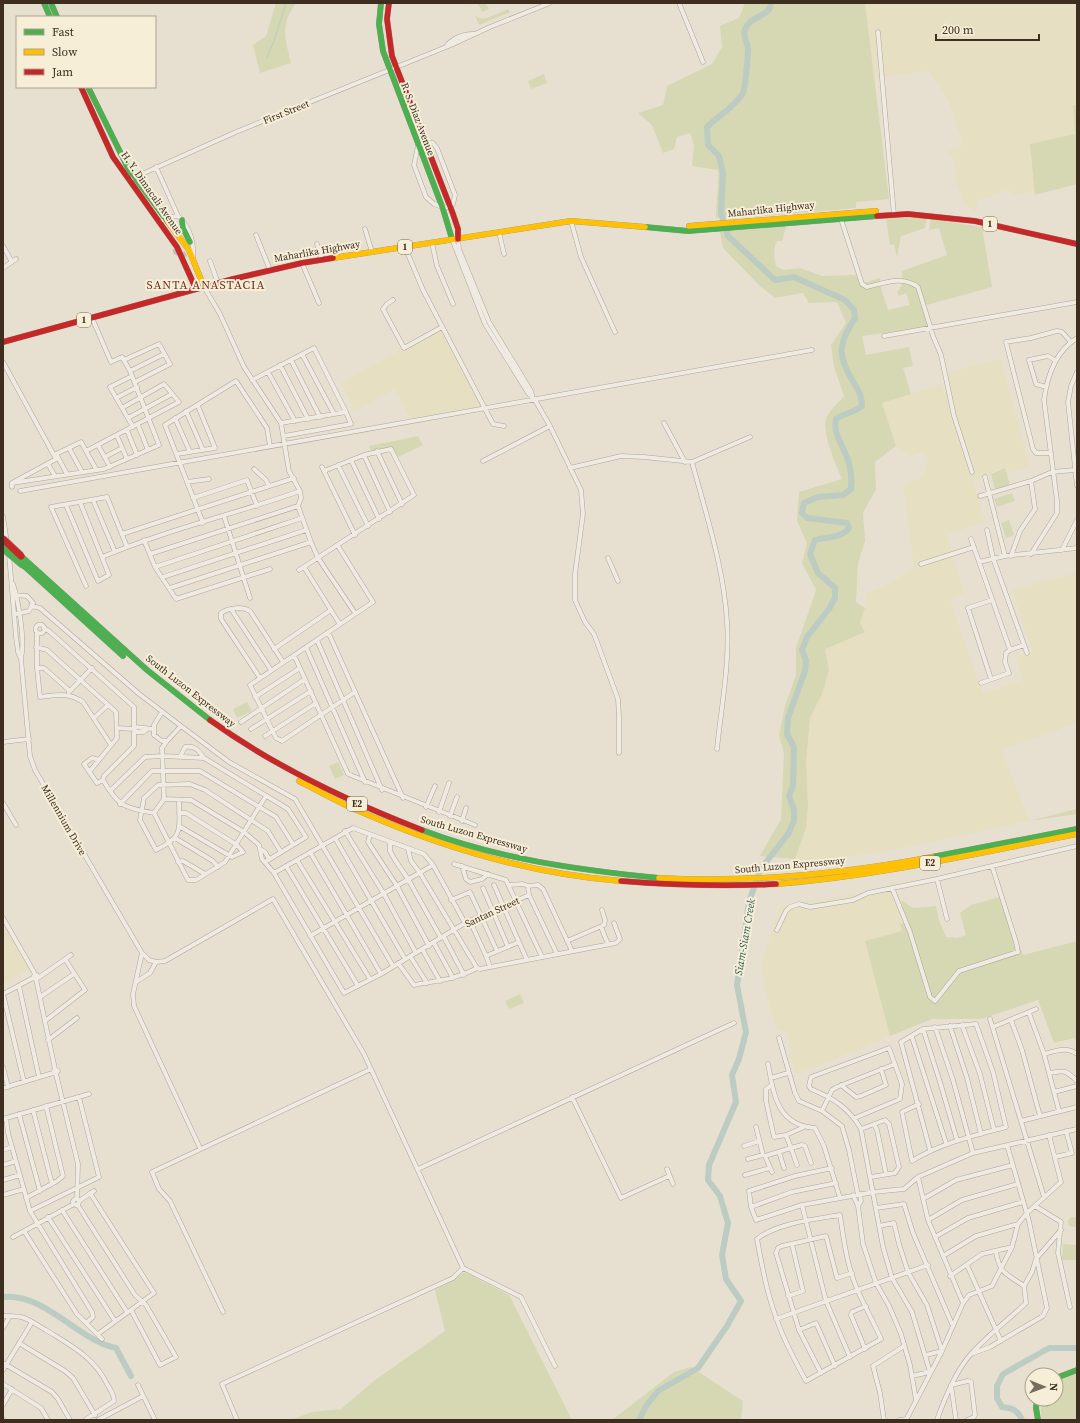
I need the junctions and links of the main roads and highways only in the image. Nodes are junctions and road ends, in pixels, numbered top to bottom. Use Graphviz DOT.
graph roads {
  1 [pos="44,3"];
  2 [pos="51,3"];
  3 [pos="381,3"];
  4 [pos="389,3"];
  5 [pos="50,16"];
  6 [pos="57,16"];
  7 [pos="82,88"];
  8 [pos="88,88"];
  9 [pos="90,100"];
  10 [pos="414,112"];
  11 [pos="406,115"];
  12 [pos="131,178"];
  13 [pos="894,213"];
  14 [pos="180,218"];
  15 [pos="741,225"];
  16 [pos="164,230"];
  17 [pos="455,239"];
  18 [pos="190,242"];
  19 [pos="1077,244"];
  20 [pos="175,249"];
  21 [pos="198,270"];
  22 [pos="189,272"];
  23 [pos="204,287"];
  24 [pos="196,289"];
  25 [pos="3,342"];
  26 [pos="3,539"];
  27 [pos="3,548"];
  28 [pos="1077,829"];
  29 [pos="1077,834"];
  30 [pos="782,881"];
  31 [pos="741,883"];
  32 [pos="1077,1370"];
  33 [pos="1064,1375"];
  34 [pos="1036,1407"];
  35 [pos="1038,1420"];
  1 -- 5 [label="main road"];
  2 -- 6 [label="main road"];
  3 -- 11 [label="main road, R. S. Diaz Avenue"];
  4 -- 10 [label="main road, R. S. Diaz Avenue"];
  7 -- 9 [label="main road, H. Y. Dimacali Avenue"];
  8 -- 9 [label="main road, H. Y. Dimacali Avenue"];
  9 -- 12 [label="main road, H. Y. Dimacali Avenue"];
  10 -- 11 [label="main road"];
  10 -- 17 [label="main road, R. S. Diaz Avenue"];
  11 -- 17 [label="main road, R. S. Diaz Avenue"];
  12 -- 16 [label="main road, H. Y. Dimacali Avenue"];
  12 -- 21 [label="main road, H. Y. Dimacali Avenue"];
  13 -- 15 [label="main road, Maharlika Highway / 1"];
  13 -- 15 [label="main road, Maharlika Highway / 1"];
  13 -- 19 [label="main road, Maharlika Highway / 1"];
  14 -- 18 [label="main road"];
  15 -- 17 [label="main road, Maharlika Highway / 1"];
  16 -- 20 [label="main road"];
  16 -- 22 [label="main road, H. Y. Dimacali Avenue"];
  17 -- 23 [label="main road, Maharlika Highway / 1"];
  21 -- 22 [label="main road"];
  21 -- 23 [label="main road, H. Y. Dimacali Avenue"];
  22 -- 24 [label="main road, H. Y. Dimacali Avenue"];
  23 -- 24 [label="main road, Maharlika Highway / 1"];
  24 -- 25 [label="main road, Maharlika Highway / 1"];
  26 -- 31 [label="main road, South Luzon Expressway / E2, bridge"];
  27 -- 31 [label="main road, South Luzon Expressway / E2, bridge"];
  28 -- 30 [label="main road, South Luzon Expressway / E2"];
  29 -- 30 [label="main road, South Luzon Expressway / E2"];
  30 -- 31 [label="main road, South Luzon Expressway / E2"];
  32 -- 33 [label="main road"];
  34 -- 35 [label="main road"];
}
